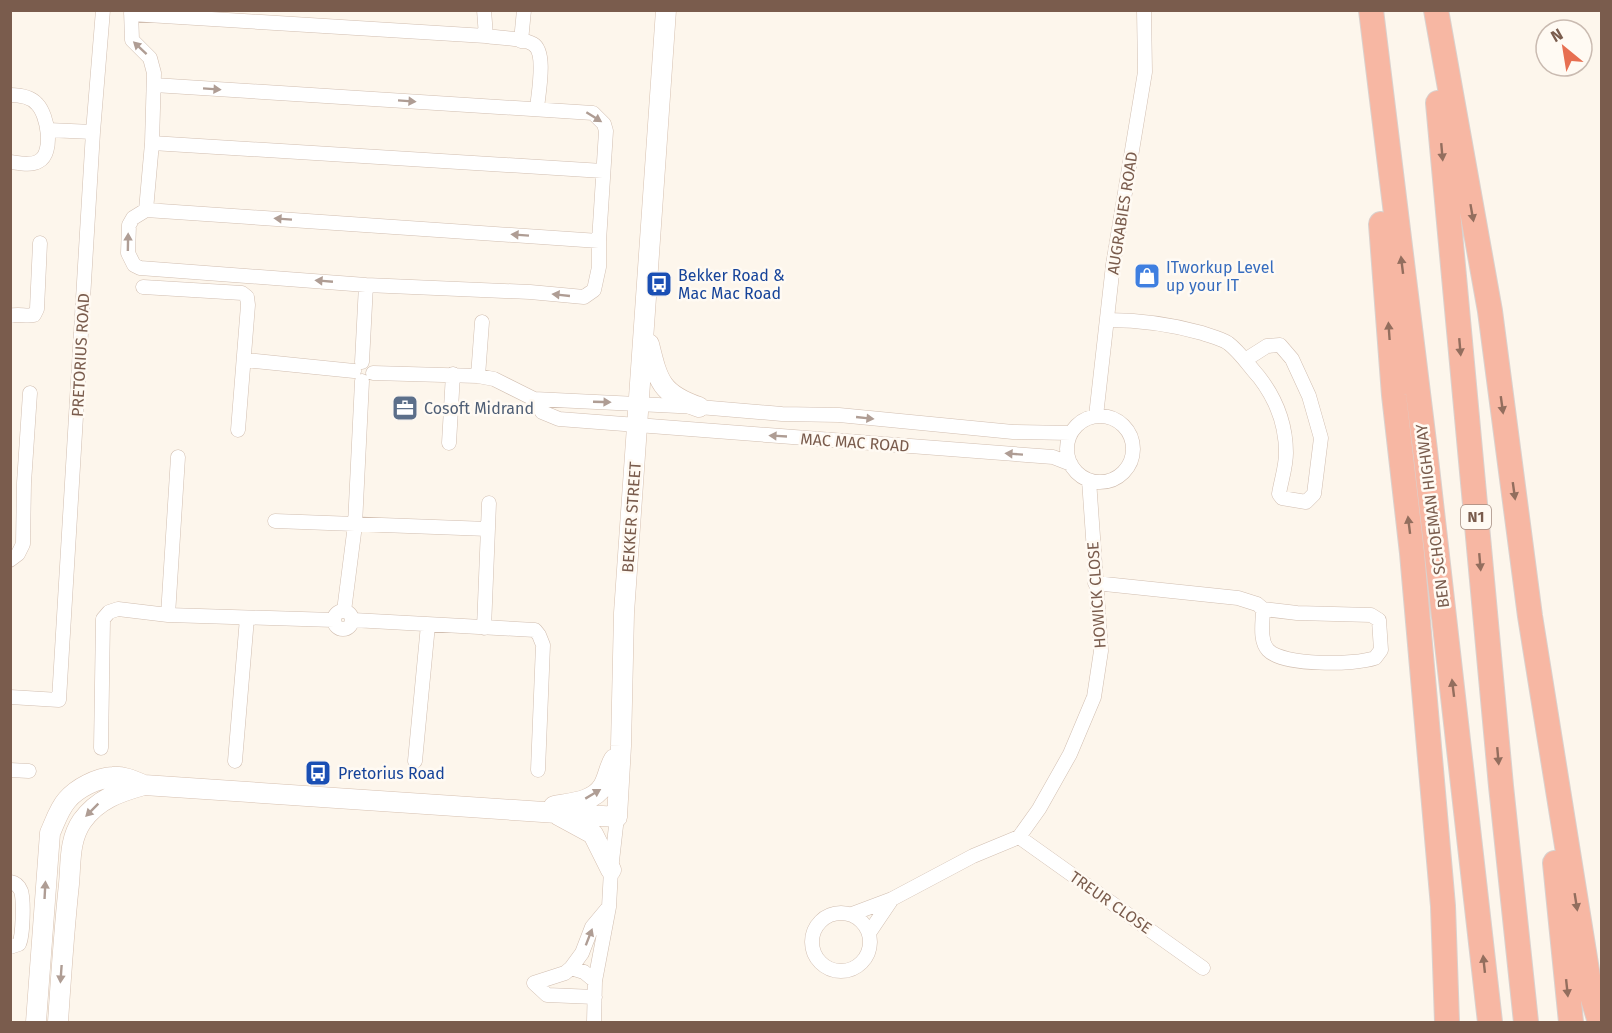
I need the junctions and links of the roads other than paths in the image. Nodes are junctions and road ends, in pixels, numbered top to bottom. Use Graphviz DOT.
graph roads {
  1 [pos="103,10"];
  2 [pos="484,10"];
  3 [pos="524,10"];
  4 [pos="666,10"];
  5 [pos="1144,10"];
  6 [pos="1366,10"];
  7 [pos="1371,10"];
  8 [pos="1429,10"];
  9 [pos="1436,10"];
  10 [pos="131,12"];
  11 [pos="486,36"];
  12 [pos="521,41"];
  13 [pos="154,86"];
  14 [pos="10,95"];
  15 [pos="537,109"];
  16 [pos="48,130"];
  17 [pos="93,132"];
  18 [pos="152,143"];
  19 [pos="10,162"];
  20 [pos="603,171"];
  21 [pos="146,210"];
  22 [pos="599,241"];
  23 [pos="40,243"];
  24 [pos="366,285"];
  25 [pos="143,287"];
  26 [pos="10,316"];
  27 [pos="1107,320"];
  28 [pos="482,322"];
  29 [pos="645,324"];
  30 [pos="245,360"];
  31 [pos="1245,360"];
  32 [pos="363,372"];
  33 [pos="453,374"];
  34 [pos="478,376"];
  35 [pos="30,393"];
  36 [pos="534,399"];
  37 [pos="639,403"];
  38 [pos="699,407"];
  39 [pos="838,415"];
  40 [pos="1096,416"];
  41 [pos="638,426"];
  42 [pos="238,430"];
  43 [pos="1071,433"];
  44 [pos="836,441"];
  45 [pos="449,443"];
  46 [pos="178,457"];
  47 [pos="1071,464"];
  48 [pos="1089,480"];
  49 [pos="17,482"];
  50 [pos="489,503"];
  51 [pos="275,521"];
  52 [pos="355,525"];
  53 [pos="488,529"];
  54 [pos="1412,553"];
  55 [pos="10,560"];
  56 [pos="1095,583"];
  57 [pos="1263,609"];
  58 [pos="168,615"];
  59 [pos="1530,616"];
  60 [pos="344,617"];
  61 [pos="247,618"];
  62 [pos="428,625"];
  63 [pos="484,628"];
  64 [pos="10,697"];
  65 [pos="621,746"];
  66 [pos="101,748"];
  67 [pos="236,761"];
  68 [pos="414,761"];
  69 [pos="10,770"];
  70 [pos="538,770"];
  71 [pos="28,771"];
  72 [pos="144,785"];
  73 [pos="546,812"];
  74 [pos="617,817"];
  75 [pos="1019,837"];
  76 [pos="611,870"];
  77 [pos="10,882"];
  78 [pos="892,899"];
  79 [pos="609,907"];
  80 [pos="852,914"];
  81 [pos="870,933"];
  82 [pos="10,947"];
  83 [pos="571,968"];
  84 [pos="1203,968"];
  85 [pos="595,981"];
  86 [pos="596,997"];
  87 [pos="36,1023"];
  88 [pos="58,1023"];
  89 [pos="594,1023"];
  90 [pos="1447,1023"];
  91 [pos="1463,1023"];
  92 [pos="1490,1023"];
  93 [pos="1526,1023"];
  94 [pos="1571,1023"];
  95 [pos="1600,1023"];
  1 -- 17 [label="street, PRETORIUS ROAD"];
  2 -- 11 [label="street"];
  3 -- 12 [label="street"];
  4 -- 29 [label="street, BEKKER STREET"];
  5 -- 27 [label="street, AUGRABIES ROAD"];
  54 -- 6 [label="highway, one-way"];
  92 -- 7 [label="highway, BEN SCHOEMAN HIGHWAY, one-way"];
  8 -- 93 [label="highway, N1, one-way"];
  9 -- 59 [label="highway, one-way"];
  10 -- 11 [label="street"];
  13 -- 10 [label="street, one-way"];
  11 -- 12 [label="street"];
  12 -- 15 [label="street"];
  13 -- 15 [label="street, one-way"];
  13 -- 18 [label="street"];
  14 -- 16 [label="street"];
  15 -- 20 [label="street, one-way"];
  16 -- 17 [label="street"];
  16 -- 19 [label="street"];
  17 -- 64 [label="street, PRETORIUS ROAD"];
  18 -- 20 [label="street"];
  18 -- 21 [label="street"];
  20 -- 22 [label="street"];
  22 -- 21 [label="street, one-way"];
  24 -- 21 [label="street, one-way"];
  22 -- 24 [label="street, one-way"];
  23 -- 26 [label="street"];
  24 -- 32 [label="street"];
  25 -- 30 [label="street"];
  27 -- 31 [label="street"];
  27 -- 40 [label="street, AUGRABIES ROAD"];
  28 -- 34 [label="street"];
  29 -- 37 [label="street, BEKKER STREET"];
  29 -- 38 [label="street"];
  30 -- 32 [label="street"];
  30 -- 42 [label="street"];
  31 -- 31 [label="street"];
  32 -- 33 [label="street"];
  32 -- 52 [label="street"];
  33 -- 34 [label="street"];
  33 -- 45 [label="street"];
  34 -- 36 [label="street"];
  35 -- 49 [label="street"];
  36 -- 37 [label="street, MAC MAC ROAD, one-way"];
  36 -- 41 [label="street, MAC MAC ROAD"];
  37 -- 38 [label="street, MAC MAC ROAD"];
  37 -- 41 [label="street, BEKKER STREET"];
  38 -- 39 [label="street, MAC MAC ROAD"];
  39 -- 43 [label="street, MAC MAC ROAD, one-way"];
  39 -- 44 [label="street"];
  40 -- 43 [label="street"];
  40 -- 48 [label="street"];
  44 -- 41 [label="street, MAC MAC ROAD, one-way"];
  41 -- 65 [label="street, BEKKER STREET"];
  43 -- 47 [label="street"];
  47 -- 44 [label="street, MAC MAC ROAD, one-way"];
  46 -- 58 [label="street"];
  47 -- 48 [label="street"];
  48 -- 56 [label="street, HOWICK CLOSE"];
  49 -- 55 [label="street"];
  50 -- 53 [label="street"];
  51 -- 52 [label="street"];
  52 -- 53 [label="street"];
  52 -- 60 [label="street"];
  53 -- 63 [label="street"];
  54 -- 90 [label="highway"];
  54 -- 91 [label="highway"];
  56 -- 57 [label="street"];
  56 -- 75 [label="street, HOWICK CLOSE"];
  57 -- 57 [label="street"];
  58 -- 61 [label="street"];
  58 -- 66 [label="street"];
  59 -- 94 [label="highway, one-way"];
  59 -- 95 [label="highway, one-way"];
  60 -- 61 [label="street"];
  60 -- 62 [label="street"];
  61 -- 67 [label="street"];
  62 -- 63 [label="street"];
  62 -- 68 [label="street"];
  63 -- 70 [label="street"];
  73 -- 65 [label="street, one-way"];
  65 -- 74 [label="street, BEKKER STREET"];
  69 -- 71 [label="street"];
  72 -- 73 [label="street"];
  87 -- 72 [label="street, one-way"];
  72 -- 88 [label="street, one-way"];
  73 -- 74 [label="street"];
  73 -- 76 [label="street"];
  74 -- 76 [label="street, BEKKER STREET"];
  75 -- 78 [label="street"];
  75 -- 84 [label="street, TREUR CLOSE"];
  76 -- 79 [label="street, BEKKER STREET"];
  77 -- 82 [label="street"];
  78 -- 80 [label="street"];
  78 -- 81 [label="street"];
  83 -- 79 [label="street, one-way"];
  79 -- 85 [label="street, BEKKER STREET"];
  80 -- 81 [label="street"];
  80 -- 81 [label="street"];
  83 -- 85 [label="street"];
  83 -- 86 [label="street"];
  85 -- 86 [label="street, BEKKER STREET"];
  86 -- 89 [label="street, BEKKER STREET"];
}
